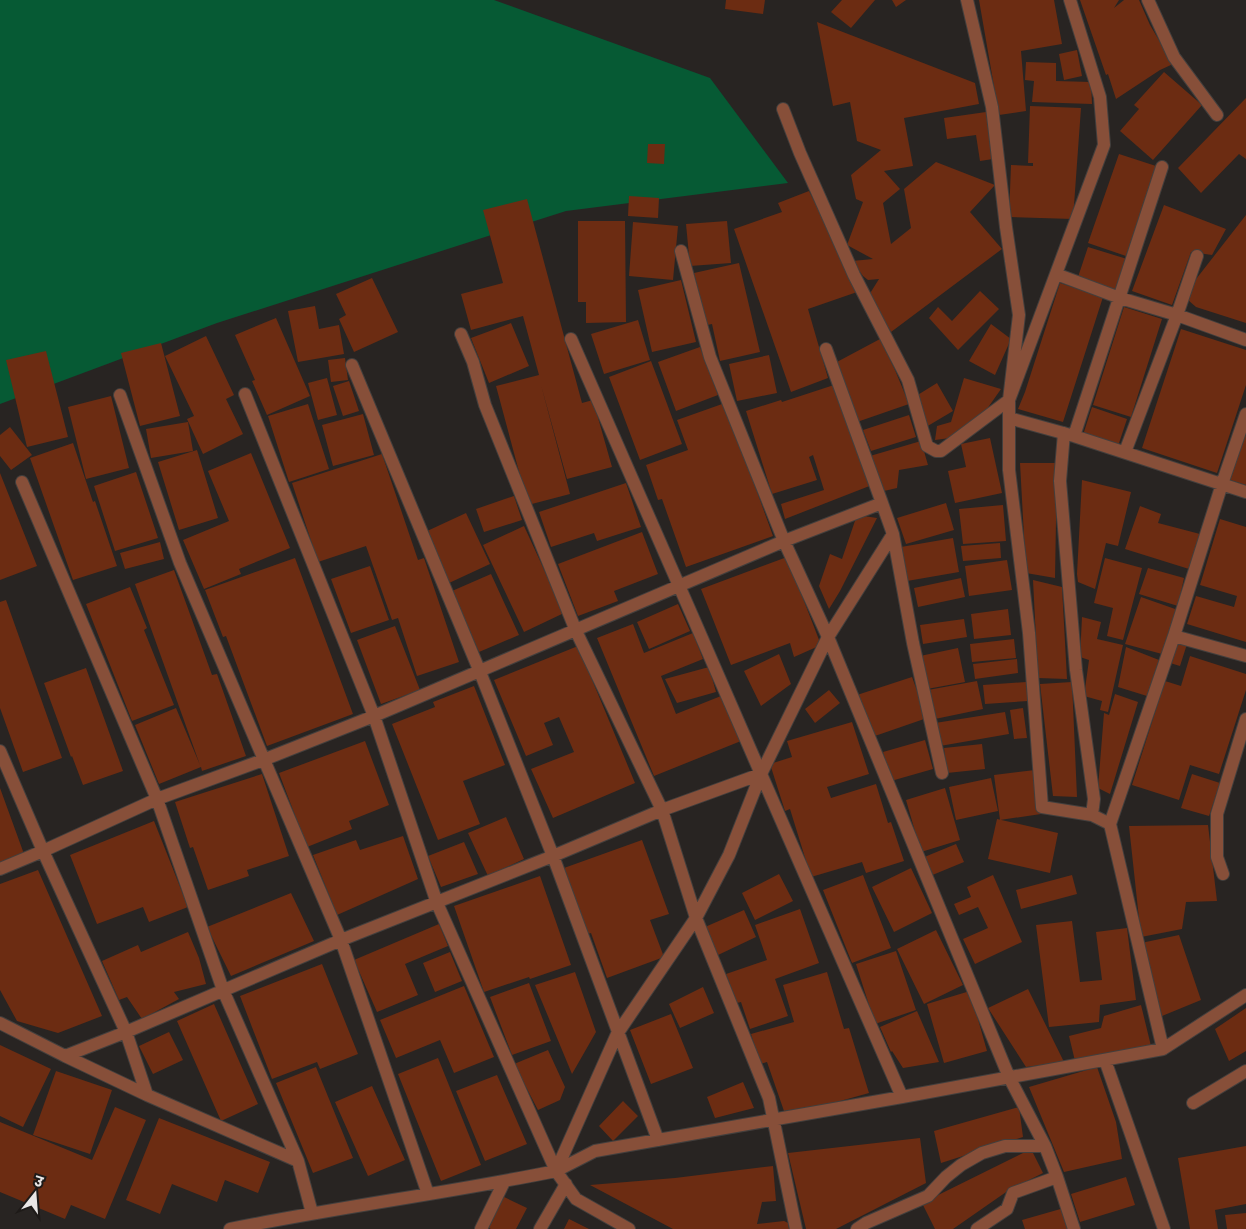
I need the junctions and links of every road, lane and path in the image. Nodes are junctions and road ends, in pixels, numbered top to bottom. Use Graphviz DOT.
graph roads {
  1 [pos="967,0"];
  2 [pos="1070,0"];
  3 [pos="1148,0"];
  4 [pos="782,109"];
  5 [pos="1217,115"];
  6 [pos="1162,167"];
  7 [pos="681,251"];
  8 [pos="1197,256"];
  9 [pos="1056,274"];
  10 [pos="1120,298"];
  11 [pos="1177,315"];
  12 [pos="461,334"];
  13 [pos="571,339"];
  14 [pos="1246,340"];
  15 [pos="826,349"];
  16 [pos="352,365"];
  17 [pos="120,394"];
  18 [pos="245,394"];
  19 [pos="1009,400"];
  20 [pos="1246,414"];
  21 [pos="1009,418"];
  22 [pos="1069,434"];
  23 [pos="1125,452"];
  24 [pos="22,482"];
  25 [pos="1222,484"];
  26 [pos="1246,492"];
  27 [pos="882,503"];
  28 [pos="893,534"];
  29 [pos="784,541"];
  30 [pos="679,585"];
  31 [pos="576,631"];
  32 [pos="1174,636"];
  33 [pos="828,637"];
  34 [pos="1246,656"];
  35 [pos="480,672"];
  36 [pos="374,716"];
  37 [pos="1246,718"];
  38 [pos="0,751"];
  39 [pos="263,760"];
  40 [pos="942,773"];
  41 [pos="760,774"];
  42 [pos="157,799"];
  43 [pos="662,810"];
  44 [pos="1092,815"];
  45 [pos="1110,824"];
  46 [pos="43,851"];
  47 [pos="553,856"];
  48 [pos="0,870"];
  49 [pos="1223,874"];
  50 [pos="437,903"];
  51 [pos="696,918"];
  52 [pos="341,940"];
  53 [pos="223,990"];
  54 [pos="1246,995"];
  55 [pos="0,1023"];
  56 [pos="126,1032"];
  57 [pos="618,1034"];
  58 [pos="1163,1050"];
  59 [pos="65,1056"];
  60 [pos="1105,1060"];
  61 [pos="1246,1071"];
  62 [pos="1008,1077"];
  63 [pos="146,1095"];
  64 [pos="902,1097"];
  65 [pos="1193,1103"];
  66 [pos="773,1119"];
  67 [pos="658,1140"];
  68 [pos="1045,1146"];
  69 [pos="298,1161"];
  70 [pos="556,1171"];
  71 [pos="1058,1177"];
  72 [pos="504,1182"];
  73 [pos="566,1184"];
  74 [pos="428,1194"];
  75 [pos="312,1214"];
  76 [pos="993,1224"];
  77 [pos="230,1229"];
  78 [pos="481,1229"];
  79 [pos="540,1229"];
  80 [pos="629,1229"];
  81 [pos="796,1229"];
  82 [pos="857,1229"];
  83 [pos="977,1229"];
  84 [pos="1074,1229"];
  85 [pos="1164,1229"];
  1 -- 19 [label="street"];
  2 -- 9 [label="street"];
  3 -- 5 [label="street"];
  4 -- 19 [label="street"];
  6 -- 10 [label="street"];
  7 -- 29 [label="street"];
  8 -- 11 [label="street"];
  9 -- 10 [label="street"];
  9 -- 19 [label="street"];
  10 -- 11 [label="street"];
  10 -- 22 [label="street"];
  11 -- 14 [label="street"];
  11 -- 23 [label="street"];
  12 -- 31 [label="street"];
  13 -- 30 [label="street"];
  15 -- 27 [label="street"];
  16 -- 35 [label="street"];
  17 -- 39 [label="street"];
  18 -- 36 [label="street"];
  19 -- 21 [label="street"];
  20 -- 25 [label="street"];
  21 -- 22 [label="street"];
  21 -- 44 [label="street"];
  22 -- 23 [label="street"];
  22 -- 44 [label="street"];
  23 -- 25 [label="street"];
  24 -- 42 [label="street"];
  25 -- 26 [label="street"];
  25 -- 32 [label="street"];
  27 -- 28 [label="street"];
  27 -- 29 [label="street"];
  28 -- 33 [label="street"];
  28 -- 40 [label="street"];
  29 -- 30 [label="street"];
  29 -- 33 [label="street"];
  30 -- 31 [label="street"];
  30 -- 41 [label="street"];
  31 -- 35 [label="street"];
  31 -- 43 [label="street"];
  32 -- 34 [label="street"];
  32 -- 45 [label="street"];
  33 -- 41 [label="street"];
  33 -- 62 [label="street"];
  35 -- 36 [label="street"];
  35 -- 47 [label="street"];
  36 -- 39 [label="street"];
  36 -- 50 [label="street"];
  37 -- 49 [label="street"];
  38 -- 46 [label="street"];
  39 -- 42 [label="street"];
  39 -- 52 [label="street"];
  41 -- 43 [label="street"];
  41 -- 51 [label="street"];
  41 -- 64 [label="street"];
  42 -- 46 [label="street"];
  42 -- 53 [label="street"];
  43 -- 47 [label="street"];
  43 -- 51 [label="street"];
  44 -- 45 [label="street"];
  45 -- 58 [label="street"];
  46 -- 48 [label="street"];
  46 -- 56 [label="street"];
  47 -- 50 [label="street"];
  47 -- 57 [label="street"];
  50 -- 52 [label="street"];
  50 -- 70 [label="street"];
  51 -- 57 [label="street"];
  51 -- 66 [label="street"];
  52 -- 53 [label="street"];
  52 -- 74 [label="street"];
  53 -- 56 [label="street"];
  53 -- 69 [label="street"];
  54 -- 58 [label="street"];
  55 -- 59 [label="street"];
  56 -- 59 [label="street"];
  56 -- 63 [label="street"];
  57 -- 67 [label="street"];
  57 -- 70 [label="street"];
  58 -- 60 [label="street"];
  59 -- 63 [label="street"];
  60 -- 62 [label="street"];
  60 -- 85 [label="street"];
  61 -- 65 [label="street"];
  62 -- 64 [label="street"];
  62 -- 68 [label="street"];
  63 -- 69 [label="street"];
  64 -- 66 [label="street"];
  66 -- 67 [label="street"];
  66 -- 81 [label="street"];
  67 -- 70 [label="street"];
  68 -- 71 [label="street"];
  68 -- 82 [label="street"];
  69 -- 75 [label="street"];
  70 -- 72 [label="street"];
  70 -- 73 [label="street"];
  71 -- 76 [label="street"];
  71 -- 84 [label="street"];
  72 -- 74 [label="street"];
  72 -- 78 [label="street"];
  73 -- 79 [label="street"];
  73 -- 80 [label="street"];
  74 -- 75 [label="street"];
  75 -- 77 [label="street"];
  76 -- 83 [label="street"];
}
